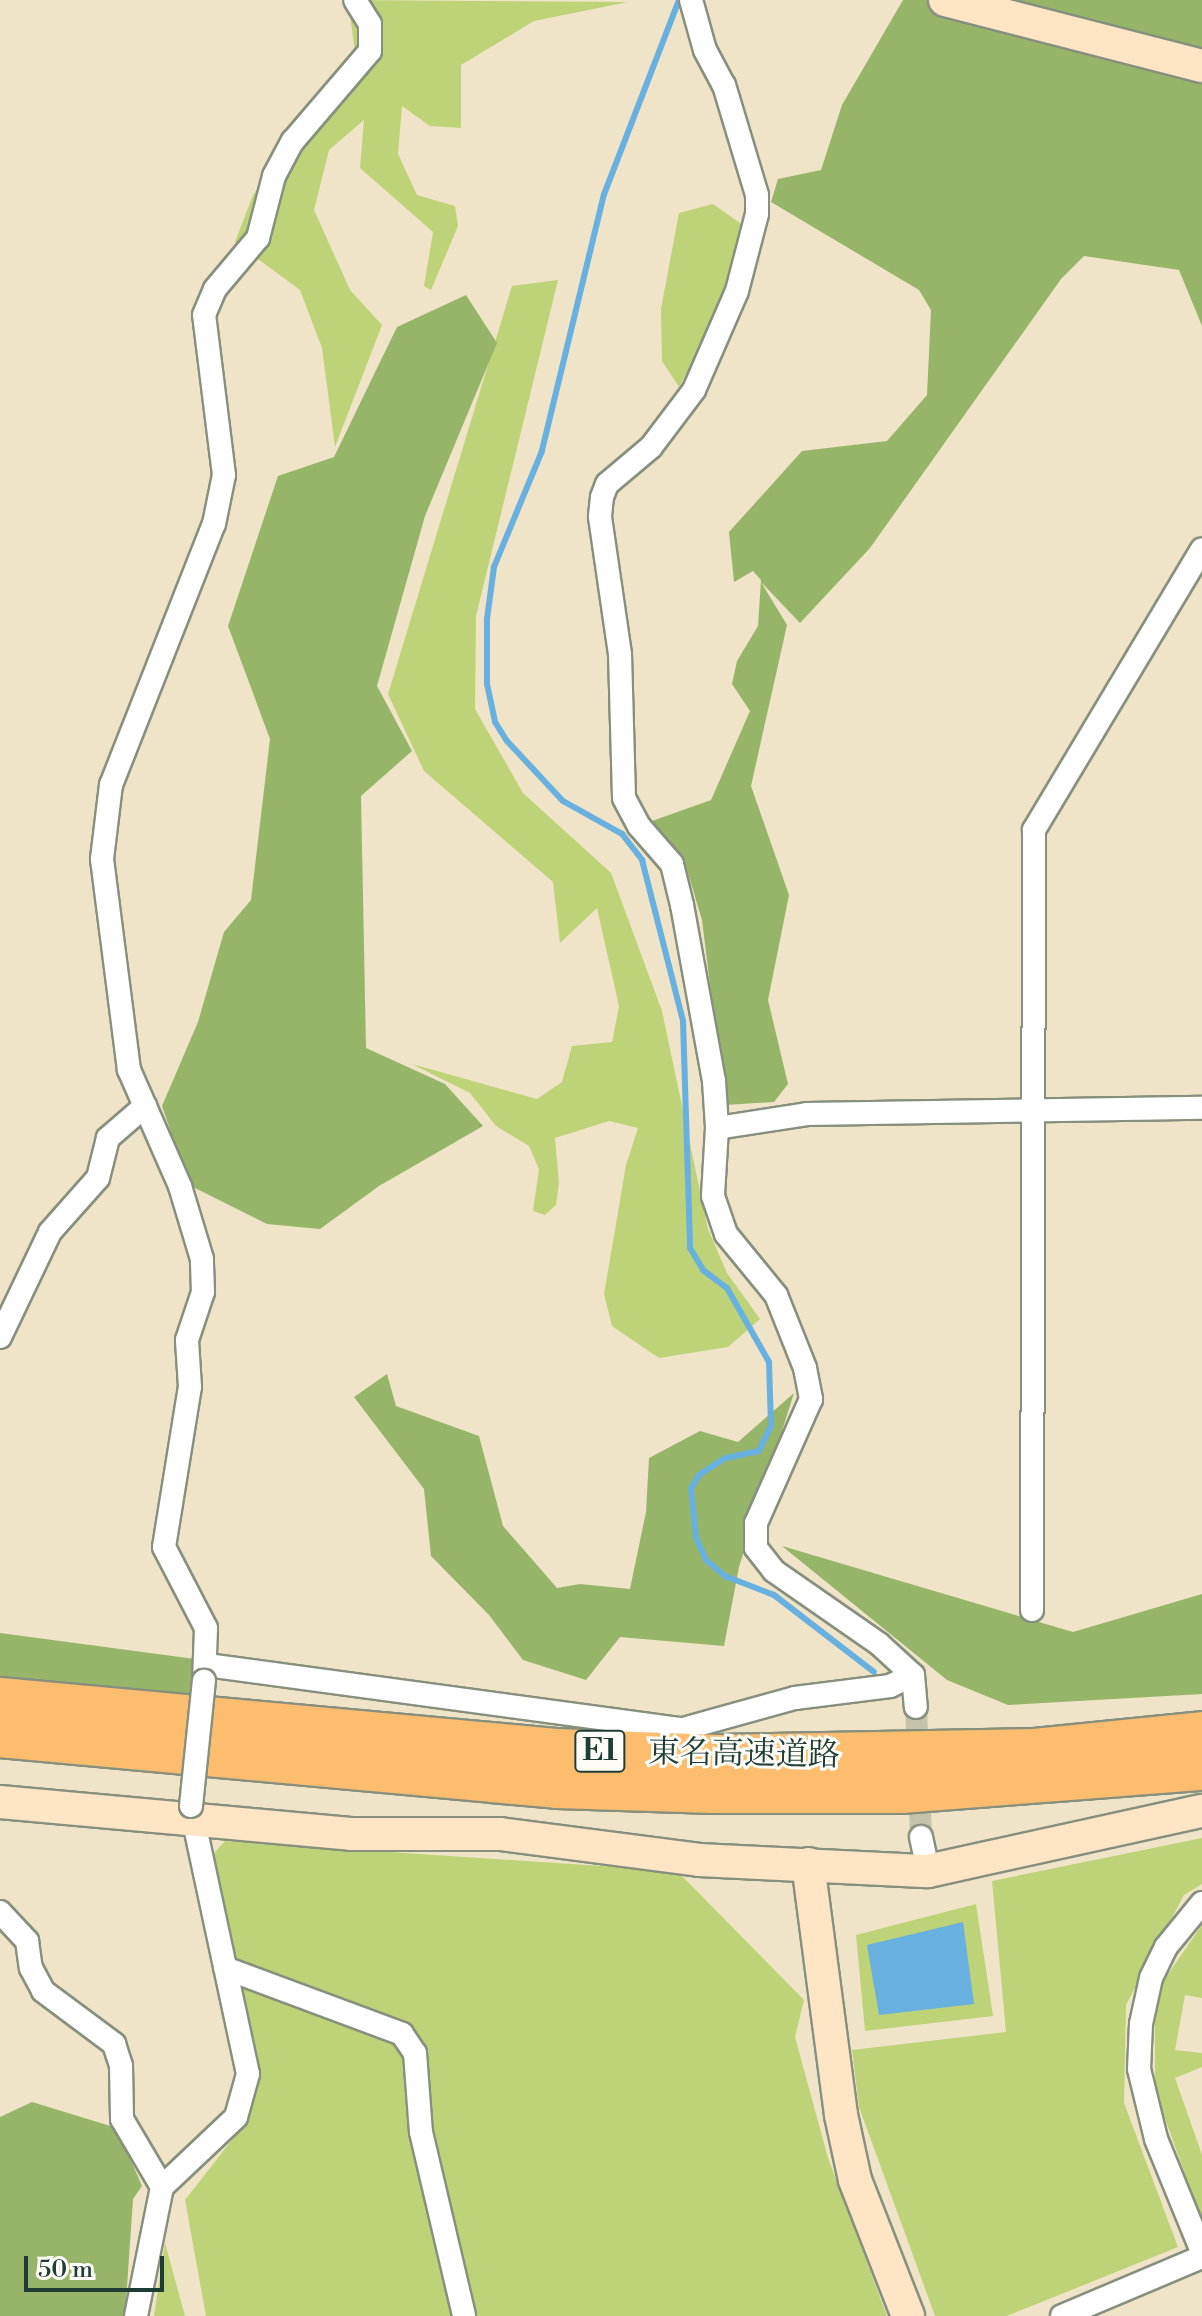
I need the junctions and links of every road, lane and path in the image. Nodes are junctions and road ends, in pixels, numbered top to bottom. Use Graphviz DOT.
graph roads {
  1 [pos="355,0"];
  2 [pos="691,0"];
  3 [pos="945,0"];
  4 [pos="1202,66"];
  5 [pos="1202,549"];
  6 [pos="145,1106"];
  7 [pos="1202,1108"];
  8 [pos="1032,1110"];
  9 [pos="717,1128"];
  10 [pos="0,1337"];
  11 [pos="1032,1610"];
  12 [pos="206,1673"];
  13 [pos="913,1675"];
  14 [pos="0,1699"];
  15 [pos="916,1707"];
  16 [pos="1202,1733"];
  17 [pos="0,1736"];
  18 [pos="1202,1769"];
  19 [pos="0,1802"];
  20 [pos="1202,1811"];
  21 [pos="190,1812"];
  22 [pos="921,1837"];
  23 [pos="808,1864"];
  24 [pos="928,1871"];
  25 [pos="1202,1903"];
  26 [pos="0,1912"];
  27 [pos="225,1968"];
  28 [pos="162,2187"];
  29 [pos="1202,2255"];
  30 [pos="136,2316"];
  31 [pos="464,2316"];
  32 [pos="908,2316"];
  33 [pos="1062,2316"];
  1 -- 6 [label="street"];
  2 -- 9 [label="street"];
  3 -- 4 [label="street"];
  5 -- 8 [label="street"];
  6 -- 10 [label="street"];
  6 -- 12 [label="street"];
  7 -- 8 [label="street"];
  8 -- 9 [label="street"];
  8 -- 11 [label="street"];
  9 -- 13 [label="street"];
  12 -- 13 [label="street"];
  12 -- 21 [label="street, bridge"];
  13 -- 15 [label="street"];
  14 -- 16 [label="highway, 東名高速道路 / E1"];
  17 -- 18 [label="highway, 東名高速道路 / E1"];
  19 -- 21 [label="street"];
  20 -- 24 [label="street"];
  21 -- 23 [label="street"];
  21 -- 27 [label="street"];
  22 -- 24 [label="street"];
  23 -- 24 [label="street"];
  23 -- 32 [label="street"];
  25 -- 29 [label="street"];
  26 -- 28 [label="street"];
  27 -- 28 [label="street"];
  27 -- 31 [label="street"];
  28 -- 30 [label="street"];
  29 -- 33 [label="street"];
}
